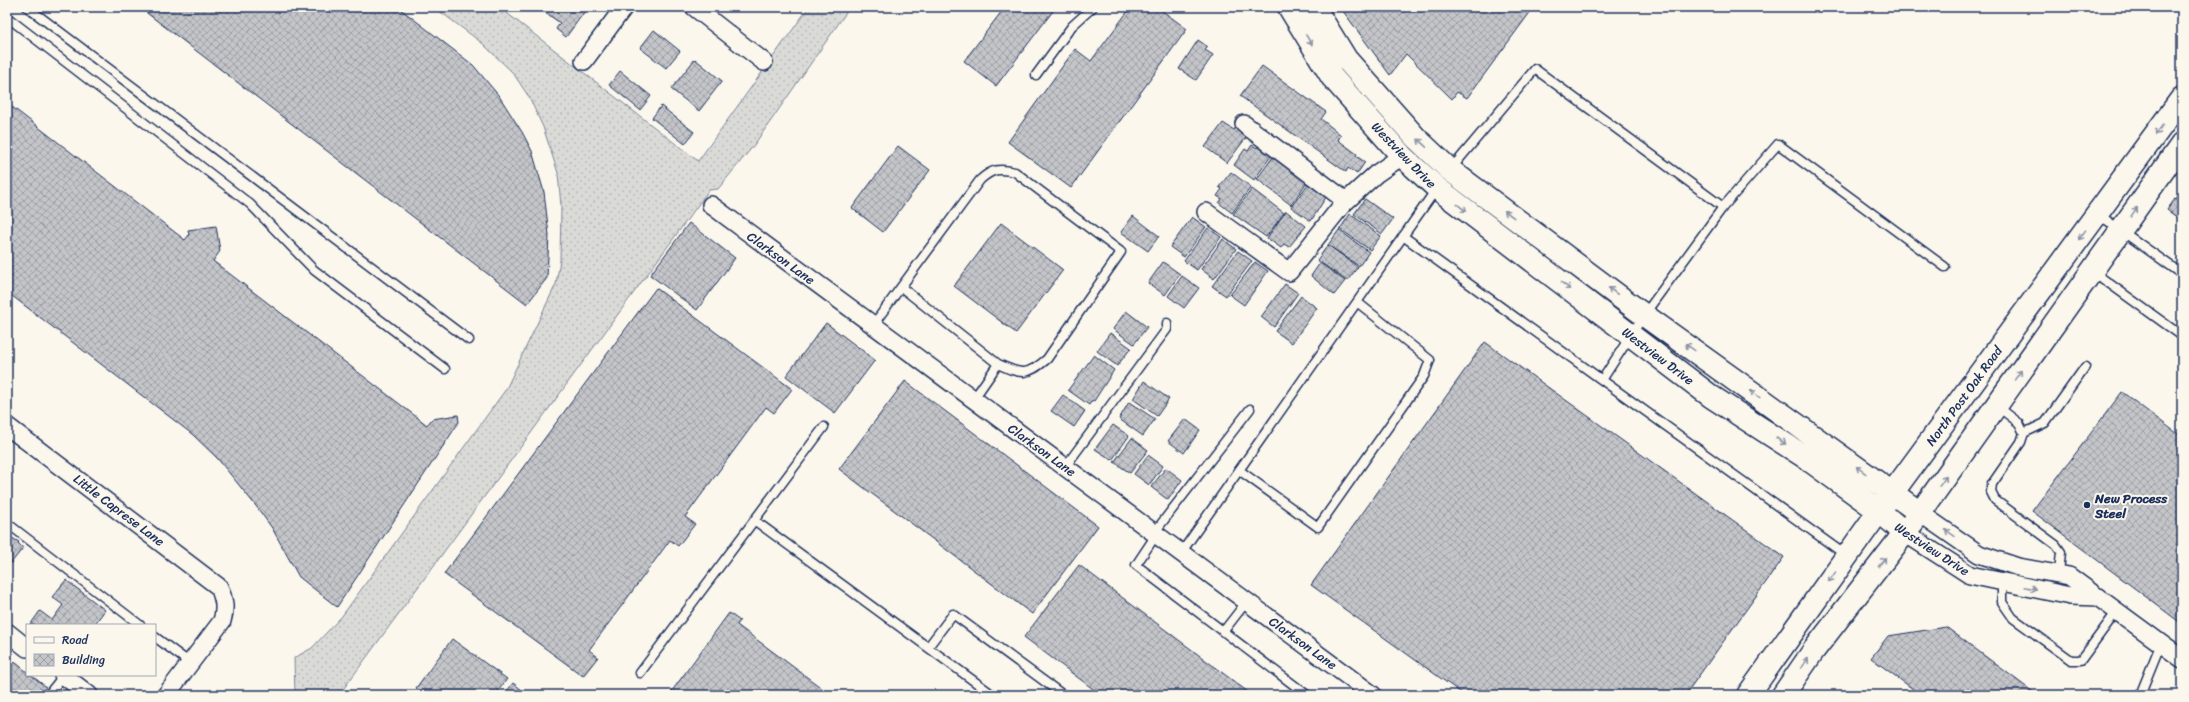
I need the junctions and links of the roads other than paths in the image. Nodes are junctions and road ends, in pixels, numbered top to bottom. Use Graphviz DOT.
graph roads {
  1 [pos="27,7"];
  2 [pos="624,7"];
  3 [pos="694,7"];
  4 [pos="1093,7"];
  5 [pos="1289,7"];
  6 [pos="1314,7"];
  7 [pos="7,17"];
  8 [pos="584,61"];
  9 [pos="764,62"];
  10 [pos="1036,75"];
  11 [pos="2182,98"];
  12 [pos="1244,124"];
  13 [pos="2182,144"];
  14 [pos="1402,156"];
  15 [pos="1443,179"];
  16 [pos="1346,201"];
  17 [pos="711,205"];
  18 [pos="1723,206"];
  19 [pos="1206,212"];
  20 [pos="2098,214"];
  21 [pos="2120,230"];
  22 [pos="1402,236"];
  23 [pos="1945,267"];
  24 [pos="2092,270"];
  25 [pos="2182,274"];
  26 [pos="901,287"];
  27 [pos="1356,302"];
  28 [pos="1644,315"];
  29 [pos="1168,323"];
  30 [pos="873,325"];
  31 [pos="1630,335"];
  32 [pos="2182,336"];
  33 [pos="469,340"];
  34 [pos="998,364"];
  35 [pos="2084,367"];
  36 [pos="445,369"];
  37 [pos="1602,380"];
  38 [pos="973,400"];
  39 [pos="1996,405"];
  40 [pos="1250,409"];
  41 [pos="7,426"];
  42 [pos="824,427"];
  43 [pos="2024,433"];
  44 [pos="1065,467"];
  45 [pos="1239,470"];
  46 [pos="1892,493"];
  47 [pos="1879,511"];
  48 [pos="1920,513"];
  49 [pos="754,520"];
  50 [pos="7,523"];
  51 [pos="1904,533"];
  52 [pos="1155,534"];
  53 [pos="1181,553"];
  54 [pos="1847,556"];
  55 [pos="2059,573"];
  56 [pos="2002,582"];
  57 [pos="2099,597"];
  58 [pos="1247,601"];
  59 [pos="2117,611"];
  60 [pos="139,624"];
  61 [pos="7,632"];
  62 [pos="1223,632"];
  63 [pos="156,638"];
  64 [pos="2160,643"];
  65 [pos="26,647"];
  66 [pos="928,647"];
  67 [pos="2182,659"];
  68 [pos="190,664"];
  69 [pos="640,673"];
  70 [pos="62,676"];
  71 [pos="64,676"];
  72 [pos="1369,694"];
  73 [pos="48,695"];
  74 [pos="89,695"];
  75 [pos="166,695"];
  76 [pos="993,695"];
  77 [pos="1063,695"];
  78 [pos="1307,695"];
  79 [pos="1748,695"];
  80 [pos="1783,695"];
  81 [pos="2140,695"];
  1 -- 33 [label="lane"];
  2 -- 8 [label="street"];
  3 -- 9 [label="street"];
  4 -- 10 [label="lane"];
  5 -- 14 [label="main road, Westview Drive, one-way"];
  15 -- 6 [label="main road, Westview Drive, one-way"];
  7 -- 36 [label="lane"];
  11 -- 20 [label="main road, North Post Oak Road, one-way"];
  12 -- 16 [label="street"];
  21 -- 13 [label="main road, one-way"];
  14 -- 15 [label="main road, Westview Drive"];
  14 -- 16 [label="street"];
  15 -- 18 [label="lane"];
  15 -- 22 [label="lane"];
  28 -- 15 [label="main road, Westview Drive, one-way"];
  15 -- 31 [label="main road, Westview Drive, one-way"];
  16 -- 19 [label="street"];
  17 -- 30 [label="street, Clarkson Lane"];
  18 -- 23 [label="lane"];
  18 -- 28 [label="lane"];
  20 -- 21 [label="lane"];
  20 -- 46 [label="main road, North Post Oak Road, one-way"];
  21 -- 24 [label="main road"];
  21 -- 25 [label="lane"];
  22 -- 27 [label="lane"];
  22 -- 37 [label="lane"];
  24 -- 32 [label="lane"];
  39 -- 24 [label="main road, one-way"];
  26 -- 30 [label="lane"];
  26 -- 34 [label="lane"];
  26 -- 34 [label="lane"];
  27 -- 45 [label="lane"];
  27 -- 45 [label="lane"];
  28 -- 31 [label="lane"];
  46 -- 28 [label="main road, Westview Drive, one-way"];
  29 -- 44 [label="lane"];
  30 -- 38 [label="street, Clarkson Lane"];
  31 -- 37 [label="lane"];
  31 -- 47 [label="main road, Westview Drive, one-way"];
  34 -- 38 [label="lane"];
  35 -- 43 [label="lane"];
  37 -- 54 [label="lane"];
  38 -- 44 [label="street, Clarkson Lane"];
  39 -- 43 [label="lane"];
  48 -- 39 [label="main road, one-way"];
  40 -- 52 [label="lane"];
  41 -- 68 [label="street, Little Caprese Lane"];
  42 -- 49 [label="lane"];
  43 -- 55 [label="lane"];
  44 -- 52 [label="street, Clarkson Lane"];
  45 -- 53 [label="lane"];
  46 -- 47 [label="main road, North Post Oak Road"];
  46 -- 48 [label="main road, Westview Drive"];
  47 -- 51 [label="main road, Westview Drive"];
  47 -- 54 [label="main road, North Post Oak Road"];
  48 -- 51 [label="main road"];
  55 -- 48 [label="street, Westview Drive, one-way"];
  49 -- 66 [label="lane"];
  49 -- 69 [label="lane"];
  50 -- 60 [label="lane"];
  51 -- 56 [label="street, Westview Drive"];
  80 -- 51 [label="main road, one-way"];
  52 -- 53 [label="street, Clarkson Lane"];
  52 -- 62 [label="lane"];
  53 -- 58 [label="street, Clarkson Lane"];
  54 -- 79 [label="main road, North Post Oak Road, one-way"];
  55 -- 57 [label="street, Westview Drive"];
  56 -- 57 [label="street, Westview Drive, one-way"];
  56 -- 59 [label="lane"];
  57 -- 59 [label="street, Westview Drive"];
  58 -- 62 [label="lane"];
  58 -- 72 [label="street, Clarkson Lane"];
  59 -- 64 [label="street, Westview Drive"];
  61 -- 65 [label="street"];
  62 -- 78 [label="lane"];
  63 -- 68 [label="lane"];
  64 -- 67 [label="street, Westview Drive"];
  64 -- 81 [label="lane"];
  66 -- 76 [label="lane"];
  66 -- 77 [label="lane"];
  68 -- 75 [label="street"];
  70 -- 73 [label="lane"];
  71 -- 74 [label="street"];
}
